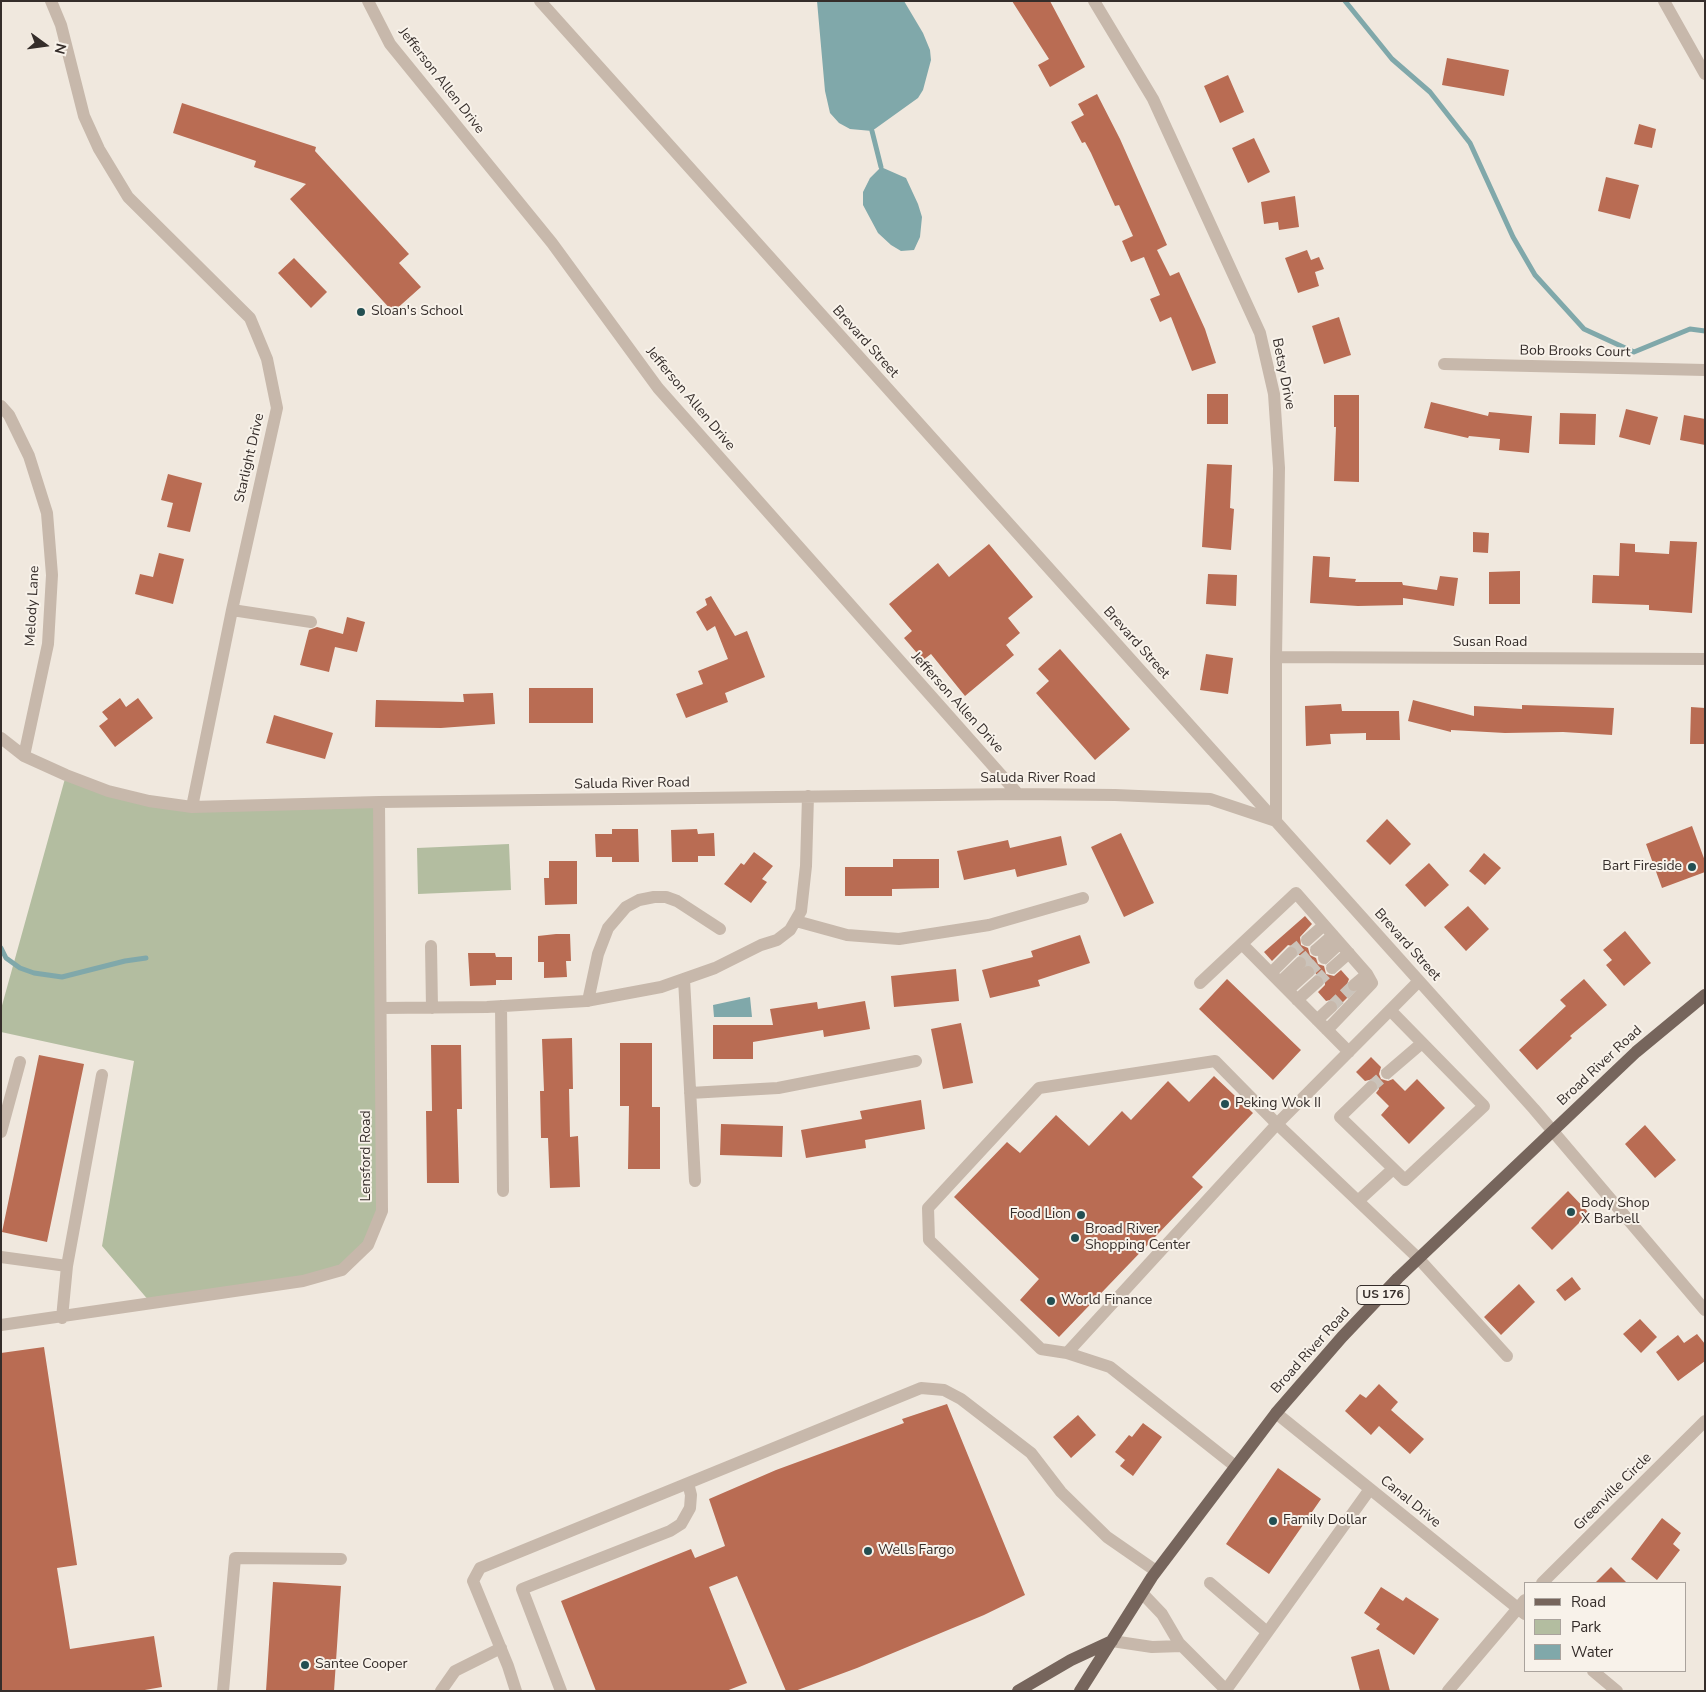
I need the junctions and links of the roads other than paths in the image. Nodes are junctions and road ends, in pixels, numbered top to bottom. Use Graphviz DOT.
graph roads {
  1 [pos="50,1"];
  2 [pos="368,1"];
  3 [pos="540,1"];
  4 [pos="1094,1"];
  5 [pos="1664,1"];
  6 [pos="1705,74"];
  7 [pos="1444,364"];
  8 [pos="1705,370"];
  9 [pos="1,406"];
  10 [pos="232,610"];
  11 [pos="310,622"];
  12 [pos="1276,657"];
  13 [pos="1705,659"];
  14 [pos="1,738"];
  15 [pos="24,756"];
  16 [pos="1018,794"];
  17 [pos="808,796"];
  18 [pos="380,802"];
  19 [pos="192,807"];
  20 [pos="1276,821"];
  21 [pos="1083,898"];
  22 [pos="796,921"];
  23 [pos="1324,925"];
  24 [pos="720,929"];
  25 [pos="1336,939"];
  26 [pos="1307,940"];
  27 [pos="1242,944"];
  28 [pos="431,946"];
  29 [pos="1349,953"];
  30 [pos="1292,954"];
  31 [pos="1271,973"];
  32 [pos="1367,974"];
  33 [pos="684,979"];
  34 [pos="1419,981"];
  35 [pos="1200,983"];
  36 [pos="1354,985"];
  37 [pos="1284,986"];
  38 [pos="1705,995"];
  39 [pos="1297,1000"];
  40 [pos="588,1001"];
  41 [pos="501,1006"];
  42 [pos="1331,1007"];
  43 [pos="381,1008"];
  44 [pos="432,1008"];
  45 [pos="1390,1010"];
  46 [pos="1317,1020"];
  47 [pos="1327,1030"];
  48 [pos="1422,1043"];
  49 [pos="1349,1052"];
  50 [pos="20,1062"];
  51 [pos="916,1062"];
  52 [pos="1387,1073"];
  53 [pos="102,1075"];
  54 [pos="1371,1088"];
  55 [pos="690,1094"];
  56 [pos="1277,1124"];
  57 [pos="1553,1130"];
  58 [pos="1,1132"];
  59 [pos="1393,1169"];
  60 [pos="695,1181"];
  61 [pos="503,1191"];
  62 [pos="1358,1201"];
  63 [pos="1,1257"];
  64 [pos="1419,1259"];
  65 [pos="67,1266"];
  66 [pos="1705,1310"];
  67 [pos="62,1318"];
  68 [pos="1,1325"];
  69 [pos="1067,1353"];
  70 [pos="1507,1356"];
  71 [pos="1276,1412"];
  72 [pos="1705,1421"];
  73 [pos="1235,1466"];
  74 [pos="688,1483"];
  75 [pos="1370,1489"];
  76 [pos="341,1559"];
  77 [pos="1156,1571"];
  78 [pos="1543,1582"];
  79 [pos="1210,1583"];
  80 [pos="1142,1593"];
  81 [pos="1522,1607"];
  82 [pos="1267,1632"];
  83 [pos="1112,1641"];
  84 [pos="1181,1644"];
  85 [pos="501,1648"];
  86 [pos="1594,1672"];
  87 [pos="223,1691"];
  88 [pos="441,1691"];
  89 [pos="516,1691"];
  90 [pos="562,1691"];
  91 [pos="1018,1691"];
  92 [pos="1080,1691"];
  93 [pos="1448,1691"];
  94 [pos="1617,1691"];
  1 -- 10 [label="street, Starlight Drive"];
  2 -- 16 [label="street, Jefferson Allen Drive"];
  3 -- 20 [label="street, Brevard Street"];
  4 -- 12 [label="street, Betsy Drive"];
  5 -- 6 [label="street"];
  7 -- 8 [label="street, Bob Brooks Court"];
  9 -- 15 [label="street, Melody Lane"];
  10 -- 11 [label="street"];
  10 -- 19 [label="street, Starlight Drive"];
  12 -- 13 [label="street, Susan Road"];
  12 -- 20 [label="street, Betsy Drive"];
  14 -- 15 [label="street, Saluda River Road"];
  15 -- 19 [label="street, Saluda River Road"];
  16 -- 17 [label="street, Saluda River Road"];
  16 -- 20 [label="street, Saluda River Road"];
  17 -- 18 [label="street, Saluda River Road"];
  17 -- 22 [label="street"];
  18 -- 19 [label="street, Saluda River Road"];
  18 -- 43 [label="street, Lensford Road"];
  20 -- 34 [label="street, Brevard Street"];
  21 -- 22 [label="street"];
  22 -- 33 [label="street"];
  23 -- 25 [label="street"];
  23 -- 26 [label="street"];
  23 -- 27 [label="street"];
  24 -- 40 [label="street"];
  25 -- 29 [label="street"];
  25 -- 29 [label="street"];
  27 -- 31 [label="street"];
  27 -- 35 [label="street"];
  28 -- 44 [label="street"];
  29 -- 32 [label="street"];
  30 -- 31 [label="street"];
  31 -- 37 [label="street"];
  32 -- 36 [label="street"];
  32 -- 47 [label="street"];
  33 -- 40 [label="street"];
  33 -- 55 [label="street"];
  34 -- 45 [label="street"];
  34 -- 57 [label="street, Brevard Street"];
  37 -- 39 [label="street"];
  37 -- 39 [label="street"];
  38 -- 57 [label="main road, Broad River Road / US 176"];
  39 -- 46 [label="street"];
  40 -- 41 [label="street"];
  41 -- 44 [label="street"];
  41 -- 61 [label="street"];
  42 -- 46 [label="street"];
  43 -- 44 [label="street"];
  43 -- 67 [label="street, Lensford Road"];
  45 -- 48 [label="street"];
  45 -- 49 [label="street"];
  46 -- 47 [label="street"];
  47 -- 49 [label="street"];
  48 -- 52 [label="street"];
  48 -- 59 [label="street"];
  49 -- 56 [label="street"];
  50 -- 58 [label="street"];
  51 -- 55 [label="street"];
  53 -- 65 [label="street"];
  54 -- 59 [label="street"];
  55 -- 60 [label="street"];
  56 -- 62 [label="street"];
  56 -- 69 [label="street"];
  56 -- 69 [label="street"];
  57 -- 64 [label="main road, Broad River Road / US 176"];
  57 -- 66 [label="street, Brevard Street"];
  59 -- 62 [label="street"];
  62 -- 64 [label="street"];
  63 -- 65 [label="street"];
  64 -- 70 [label="street"];
  64 -- 71 [label="main road, Broad River Road / US 176"];
  65 -- 67 [label="street"];
  67 -- 68 [label="street, Lensford Road"];
  69 -- 73 [label="street"];
  71 -- 73 [label="main road, Broad River Road / US 176"];
  71 -- 75 [label="street, Canal Drive"];
  72 -- 78 [label="street, Greenville Circle"];
  73 -- 77 [label="main road, Broad River Road / US 176"];
  74 -- 77 [label="street"];
  74 -- 85 [label="street"];
  74 -- 90 [label="street"];
  75 -- 81 [label="street, Canal Drive"];
  75 -- 82 [label="street"];
  76 -- 87 [label="street"];
  77 -- 80 [label="main road, Broad River Road / US 176"];
  79 -- 82 [label="street"];
  80 -- 83 [label="main road, Broad River Road / US 176"];
  80 -- 84 [label="street"];
  81 -- 93 [label="street"];
  82 -- 84 [label="street"];
  83 -- 84 [label="street"];
  83 -- 91 [label="main road"];
  83 -- 92 [label="main road, Broad River Road / US 176"];
  85 -- 88 [label="street"];
  85 -- 89 [label="street"];
  86 -- 94 [label="street"];
}
